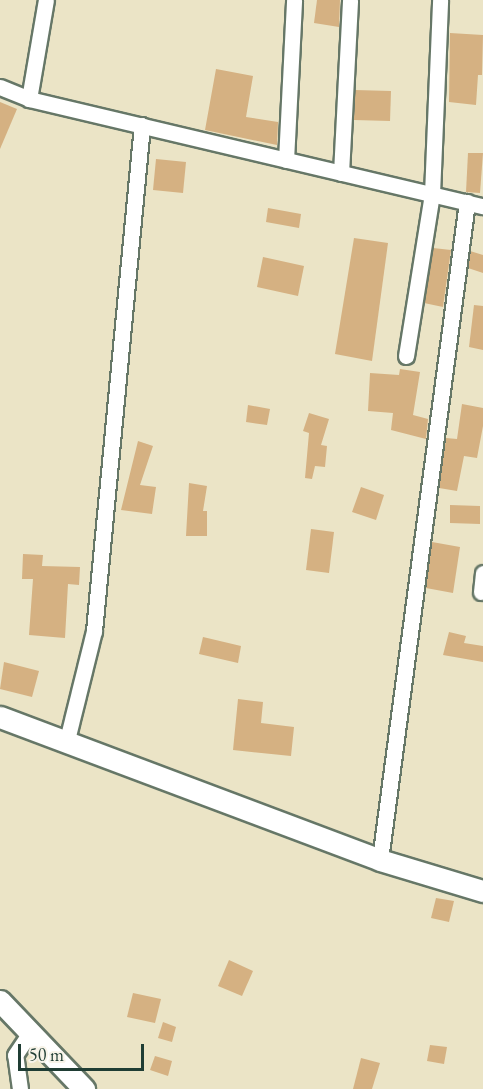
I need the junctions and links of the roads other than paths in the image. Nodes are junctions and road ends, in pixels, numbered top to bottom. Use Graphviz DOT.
graph roads {
  1 [pos="46,0"];
  2 [pos="294,0"];
  3 [pos="350,0"];
  4 [pos="440,0"];
  5 [pos="0,87"];
  6 [pos="28,99"];
  7 [pos="141,125"];
  8 [pos="286,160"];
  9 [pos="341,172"];
  10 [pos="432,194"];
  11 [pos="467,202"];
  12 [pos="483,206"];
  13 [pos="406,356"];
  14 [pos="483,573"];
  15 [pos="481,592"];
  16 [pos="0,717"];
  17 [pos="67,740"];
  18 [pos="380,860"];
  19 [pos="483,891"];
  20 [pos="0,1001"];
  21 [pos="31,1031"];
  22 [pos="20,1089"];
  23 [pos="84,1089"];
  1 -- 6 [label="street"];
  2 -- 8 [label="street"];
  3 -- 9 [label="street"];
  4 -- 10 [label="street"];
  5 -- 6 [label="street"];
  6 -- 7 [label="street"];
  7 -- 8 [label="street"];
  7 -- 17 [label="street"];
  8 -- 9 [label="street"];
  9 -- 10 [label="street"];
  10 -- 11 [label="street"];
  10 -- 13 [label="street"];
  11 -- 12 [label="street"];
  11 -- 18 [label="street"];
  14 -- 15 [label="street"];
  16 -- 17 [label="street"];
  17 -- 18 [label="street"];
  18 -- 19 [label="street"];
  20 -- 21 [label="street"];
  21 -- 22 [label="street"];
  21 -- 23 [label="street"];
}
